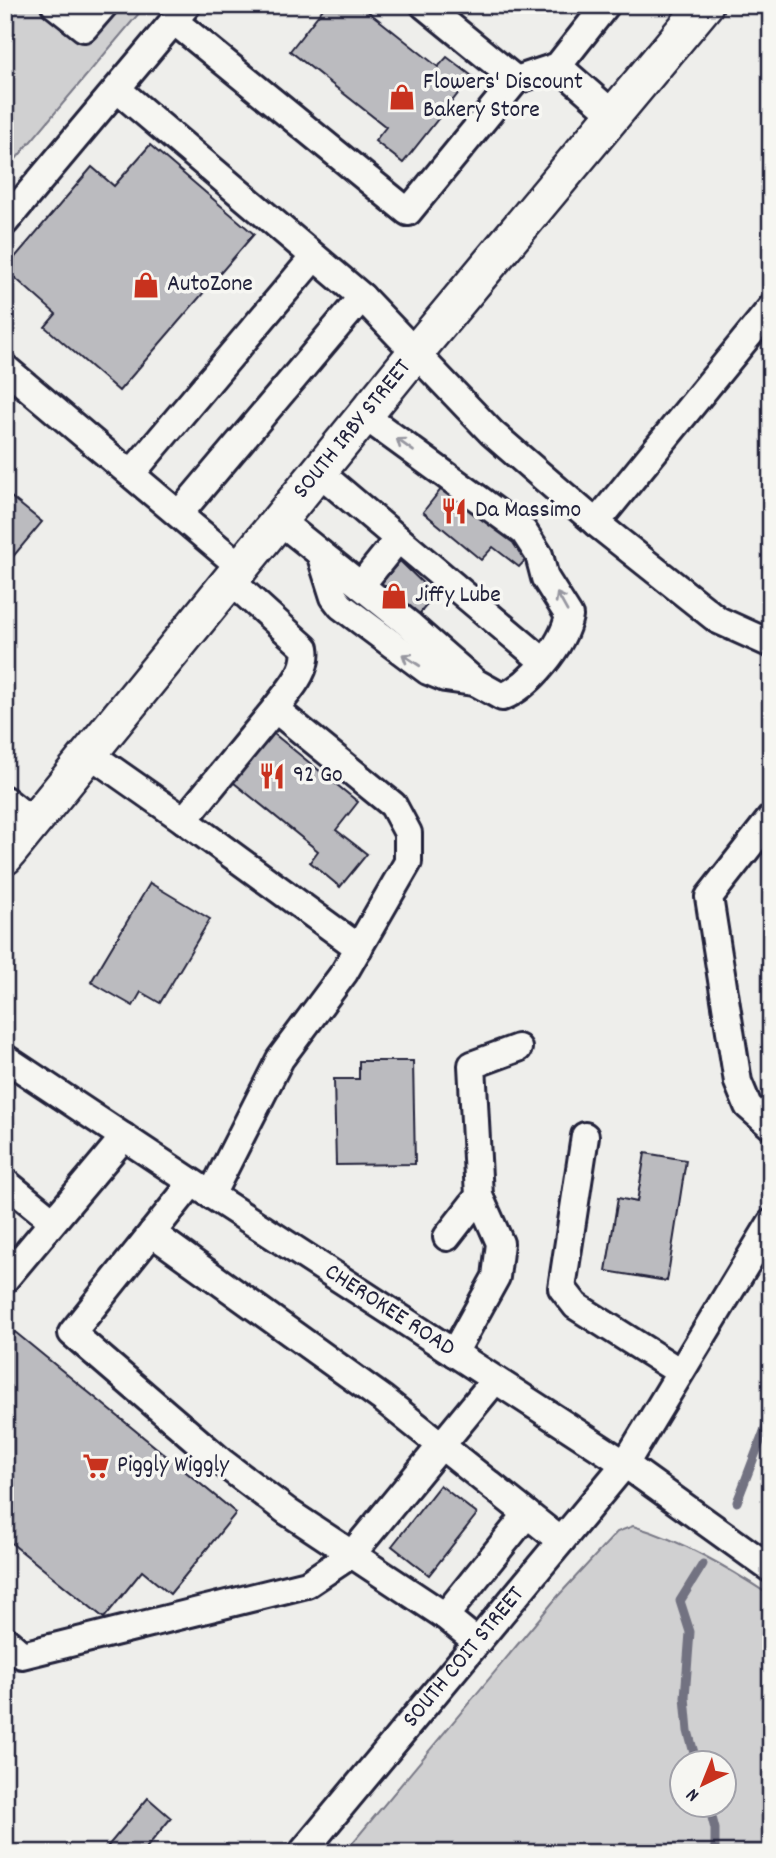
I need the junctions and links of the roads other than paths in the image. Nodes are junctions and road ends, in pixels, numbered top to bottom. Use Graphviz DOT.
graph roads {
  1 [pos="55,5"];
  2 [pos="104,5"];
  3 [pos="424,5"];
  4 [pos="606,5"];
  5 [pos="705,5"];
  6 [pos="181,13"];
  7 [pos="558,66"];
  8 [pos="516,80"];
  9 [pos="117,89"];
  10 [pos="614,115"];
  11 [pos="5,222"];
  12 [pos="314,257"];
  13 [pos="362,297"];
  14 [pos="771,308"];
  15 [pos="416,352"];
  16 [pos="5,368"];
  17 [pos="366,417"];
  18 [pos="320,473"];
  19 [pos="131,474"];
  20 [pos="179,514"];
  21 [pos="280,521"];
  22 [pos="596,523"];
  23 [pos="398,539"];
  24 [pos="320,553"];
  25 [pos="237,574"];
  26 [pos="361,584"];
  27 [pos="771,644"];
  28 [pos="543,661"];
  29 [pos="475,682"];
  30 [pos="275,709"];
  31 [pos="90,754"];
  32 [pos="5,800"];
  33 [pos="771,818"];
  34 [pos="184,820"];
  35 [pos="34,823"];
  36 [pos="5,857"];
  37 [pos="359,948"];
  38 [pos="518,1048"];
  39 [pos="5,1058"];
  40 [pos="771,1126"];
  41 [pos="585,1136"];
  42 [pos="124,1137"];
  43 [pos="5,1182"];
  44 [pos="201,1189"];
  45 [pos="479,1196"];
  46 [pos="53,1221"];
  47 [pos="771,1223"];
  48 [pos="152,1233"];
  49 [pos="447,1237"];
  50 [pos="5,1279"];
  51 [pos="454,1353"];
  52 [pos="680,1372"];
  53 [pos="495,1380"];
  54 [pos="443,1444"];
  55 [pos="625,1464"];
  56 [pos="527,1514"];
  57 [pos="561,1541"];
  58 [pos="352,1554"];
  59 [pos="771,1569"];
  60 [pos="445,1616"];
  61 [pos="5,1640"];
  62 [pos="477,1642"];
  63 [pos="302,1853"];
  1 -- 2 [label="street"];
  3 -- 8 [label="street"];
  4 -- 7 [label="street"];
  5 -- 10 [label="main road, SOUTH IRBY STREET"];
  6 -- 8 [label="street"];
  6 -- 9 [label="street"];
  7 -- 8 [label="street"];
  7 -- 10 [label="street"];
  9 -- 11 [label="street"];
  9 -- 12 [label="street"];
  10 -- 15 [label="main road, SOUTH IRBY STREET"];
  12 -- 13 [label="street"];
  12 -- 19 [label="street"];
  13 -- 15 [label="street"];
  13 -- 20 [label="street"];
  14 -- 22 [label="street"];
  15 -- 17 [label="main road, SOUTH IRBY STREET"];
  15 -- 22 [label="street"];
  16 -- 19 [label="street"];
  17 -- 18 [label="main road, SOUTH IRBY STREET"];
  28 -- 17 [label="street, one-way"];
  18 -- 21 [label="main road, SOUTH IRBY STREET"];
  18 -- 23 [label="street"];
  19 -- 20 [label="street"];
  20 -- 25 [label="street"];
  21 -- 24 [label="street"];
  21 -- 25 [label="main road, SOUTH IRBY STREET"];
  22 -- 27 [label="street"];
  23 -- 26 [label="street"];
  23 -- 28 [label="street"];
  24 -- 26 [label="street"];
  29 -- 24 [label="street, one-way"];
  25 -- 30 [label="street"];
  25 -- 31 [label="main road, SOUTH IRBY STREET"];
  26 -- 29 [label="street"];
  28 -- 29 [label="street"];
  30 -- 34 [label="street"];
  30 -- 37 [label="street"];
  31 -- 34 [label="street"];
  31 -- 35 [label="main road, SOUTH IRBY STREET"];
  32 -- 35 [label="street"];
  33 -- 40 [label="street"];
  34 -- 37 [label="street"];
  35 -- 36 [label="main road, SOUTH IRBY STREET"];
  37 -- 44 [label="street"];
  38 -- 45 [label="street"];
  39 -- 42 [label="street, CHEROKEE ROAD"];
  41 -- 52 [label="street"];
  42 -- 44 [label="street, CHEROKEE ROAD"];
  42 -- 46 [label="street"];
  43 -- 46 [label="street"];
  44 -- 48 [label="street"];
  44 -- 51 [label="street, CHEROKEE ROAD"];
  45 -- 49 [label="street"];
  45 -- 51 [label="street"];
  46 -- 50 [label="street"];
  47 -- 52 [label="street, SOUTH COIT STREET"];
  48 -- 54 [label="street"];
  48 -- 58 [label="street"];
  51 -- 53 [label="street, CHEROKEE ROAD"];
  52 -- 55 [label="street, SOUTH COIT STREET"];
  53 -- 54 [label="street"];
  53 -- 55 [label="street, CHEROKEE ROAD"];
  54 -- 56 [label="street"];
  54 -- 58 [label="street"];
  55 -- 57 [label="street, SOUTH COIT STREET"];
  55 -- 59 [label="street, CHEROKEE ROAD"];
  56 -- 57 [label="street"];
  56 -- 60 [label="street"];
  57 -- 62 [label="street, SOUTH COIT STREET"];
  58 -- 60 [label="street"];
  58 -- 61 [label="street"];
  60 -- 62 [label="street"];
  62 -- 63 [label="street, SOUTH COIT STREET"];
}
